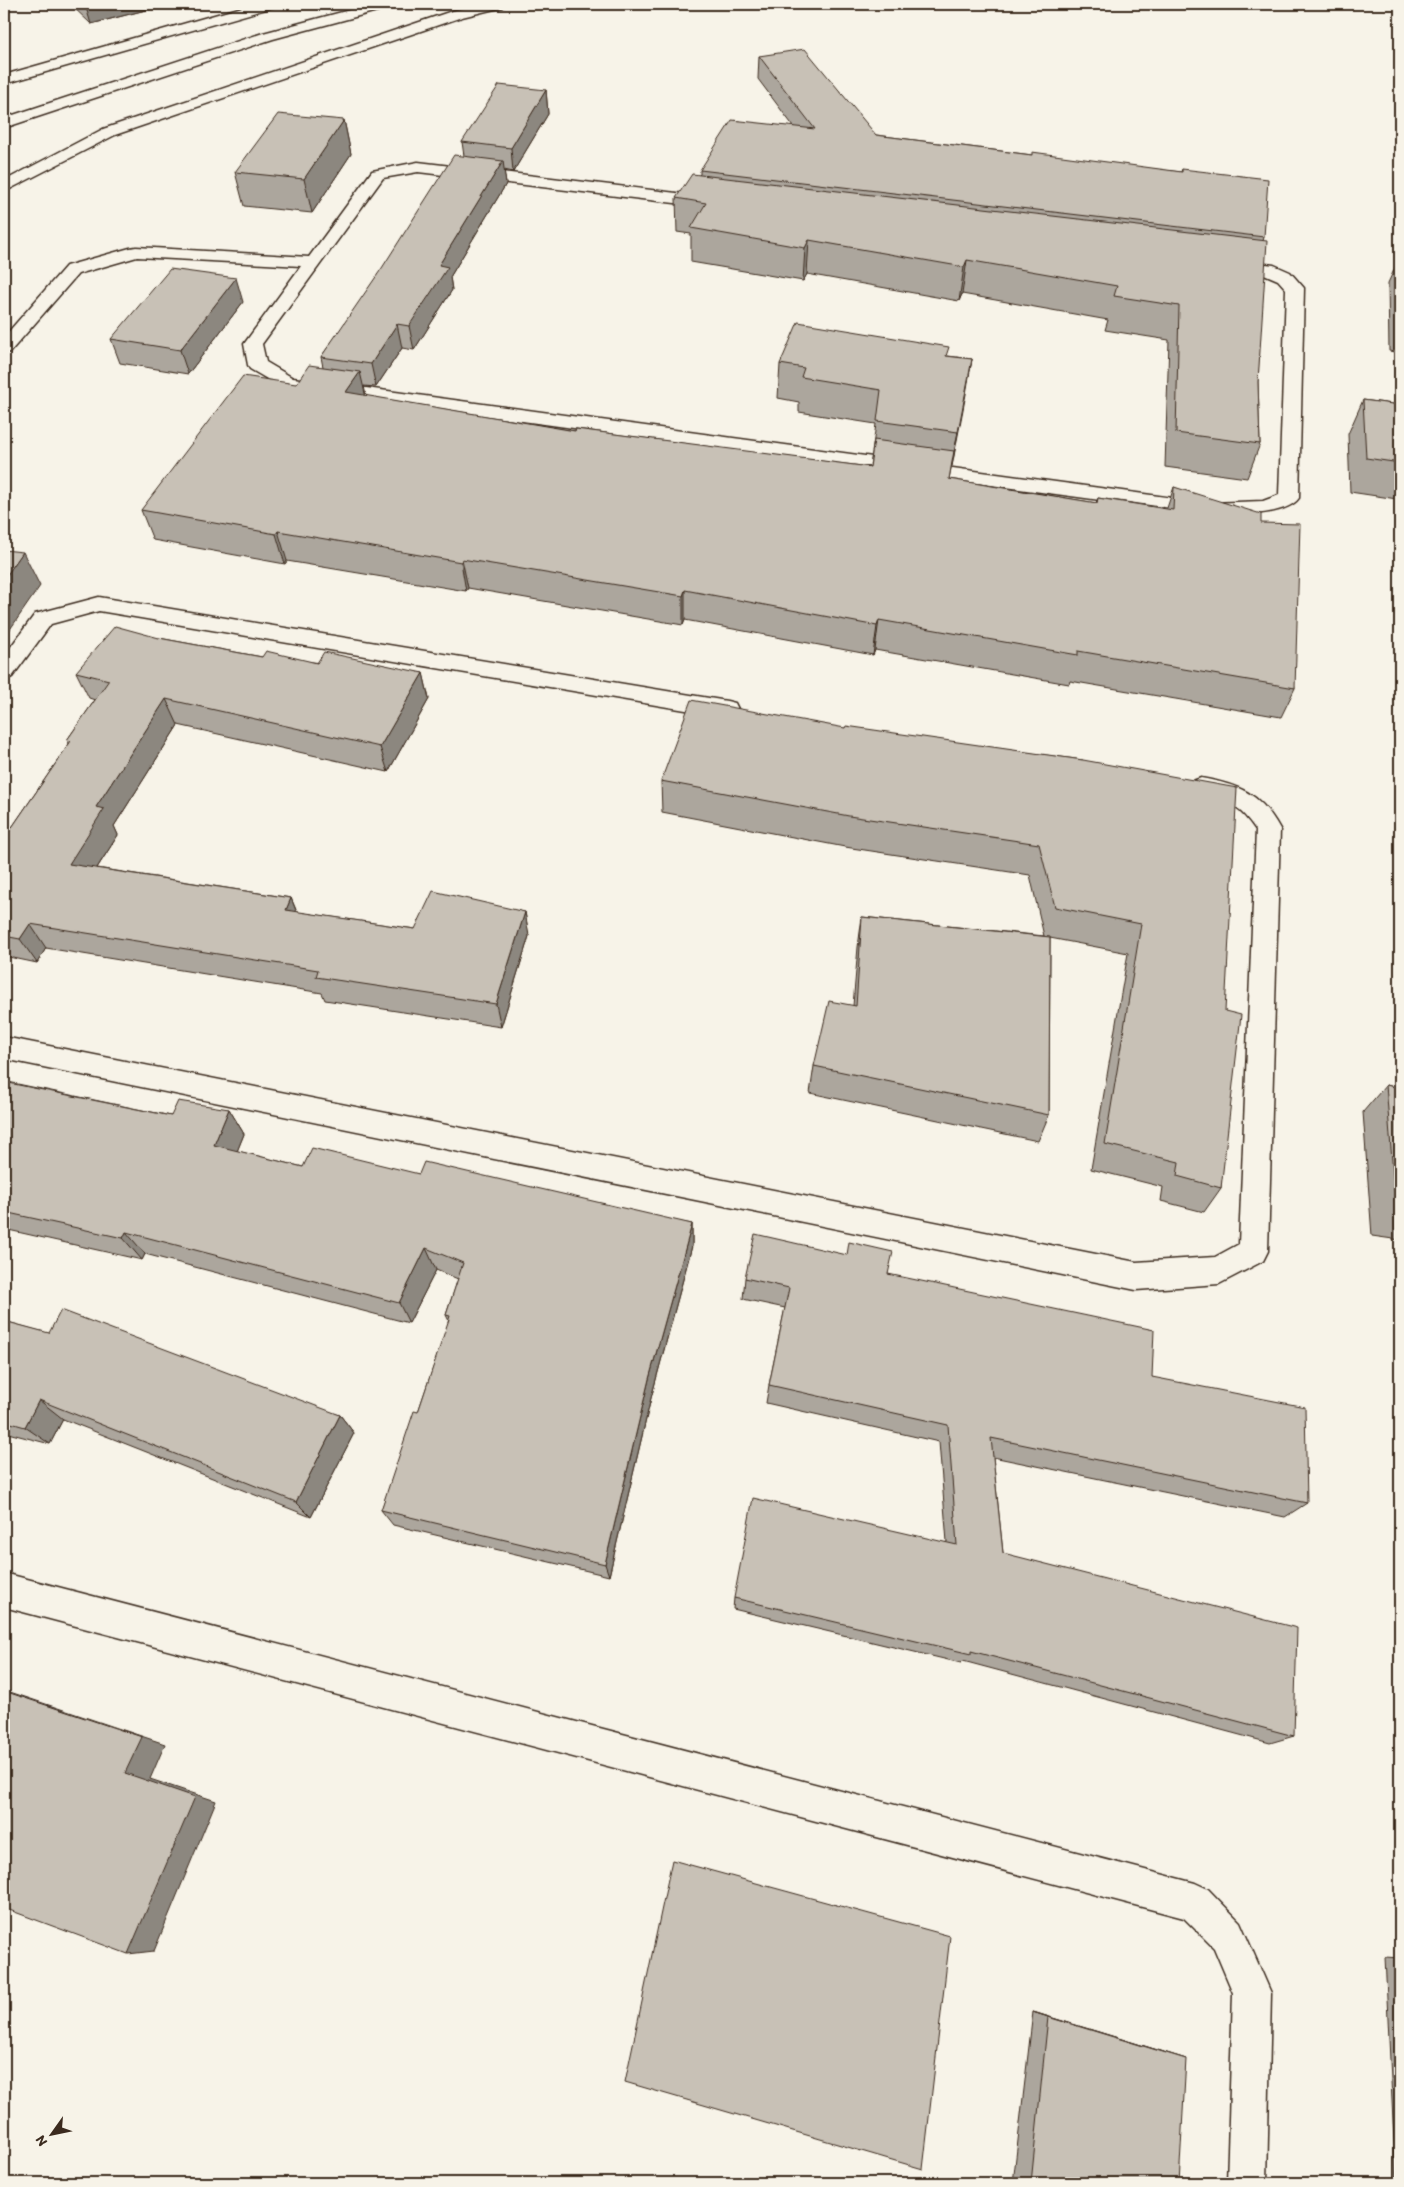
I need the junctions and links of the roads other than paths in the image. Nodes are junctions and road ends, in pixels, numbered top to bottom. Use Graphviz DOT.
graph roads {
  1 [pos="268,4"];
  2 [pos="387,4"];
  3 [pos="498,4"];
  4 [pos="4,80"];
  5 [pos="4,123"];
  6 [pos="4,187"];
  7 [pos="314,262"];
  8 [pos="4,348"];
  9 [pos="4,672"];
  10 [pos="749,712"];
  11 [pos="1182,784"];
  12 [pos="4,1048"];
  13 [pos="4,1590"];
  14 [pos="1247,2183"];
  1 -- 4 [label="street"];
  2 -- 5 [label="street"];
  3 -- 6 [label="street"];
  7 -- 7 [label="street"];
  7 -- 8 [label="street"];
  9 -- 10 [label="street"];
  11 -- 12 [label="street"];
  13 -- 14 [label="street"];
}
